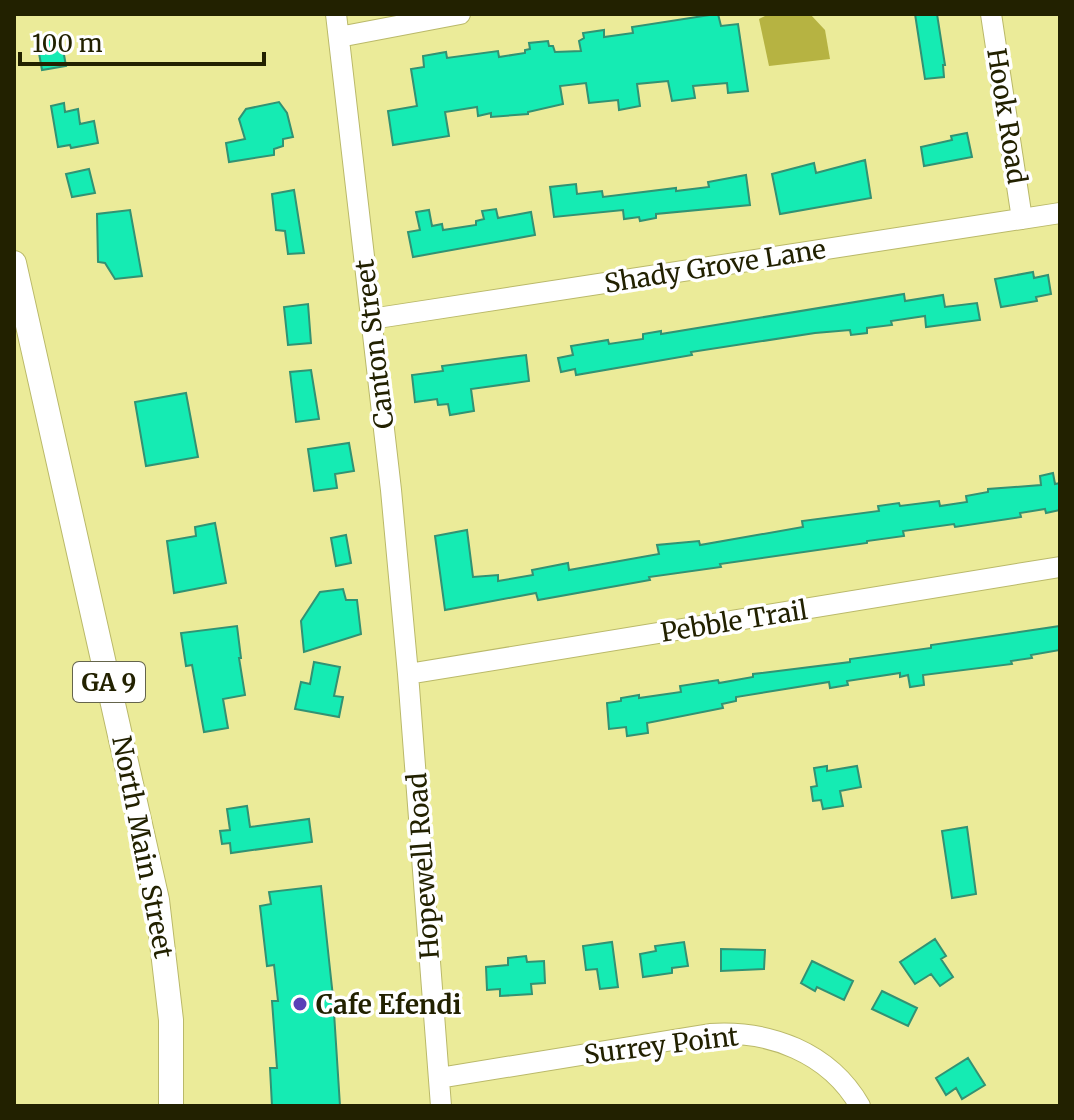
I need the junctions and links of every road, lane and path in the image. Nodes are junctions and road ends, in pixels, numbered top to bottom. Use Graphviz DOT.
graph roads {
  1 [pos="336,14"];
  2 [pos="460,14"];
  3 [pos="991,14"];
  4 [pos="384,21"];
  5 [pos="339,37"];
  6 [pos="1060,213"];
  7 [pos="1022,219"];
  8 [pos="14,263"];
  9 [pos="371,319"];
  10 [pos="1060,567"];
  11 [pos="408,674"];
  12 [pos="439,1078"];
  13 [pos="171,1106"];
  14 [pos="441,1106"];
  15 [pos="860,1106"];
  1 -- 5 [label="street, Canton Street"];
  2 -- 4 [label="street"];
  3 -- 7 [label="street, Hook Road"];
  4 -- 5 [label="street"];
  5 -- 9 [label="street, Canton Street"];
  6 -- 7 [label="street, Shady Grove Lane"];
  7 -- 9 [label="street, Shady Grove Lane"];
  8 -- 13 [label="main road, North Main Street / GA 9"];
  9 -- 11 [label="street, Canton Street"];
  10 -- 11 [label="street, Pebble Trail"];
  11 -- 12 [label="street, Hopewell Road"];
  12 -- 14 [label="street, Hopewell Road"];
  12 -- 15 [label="street, Surrey Point"];
}
